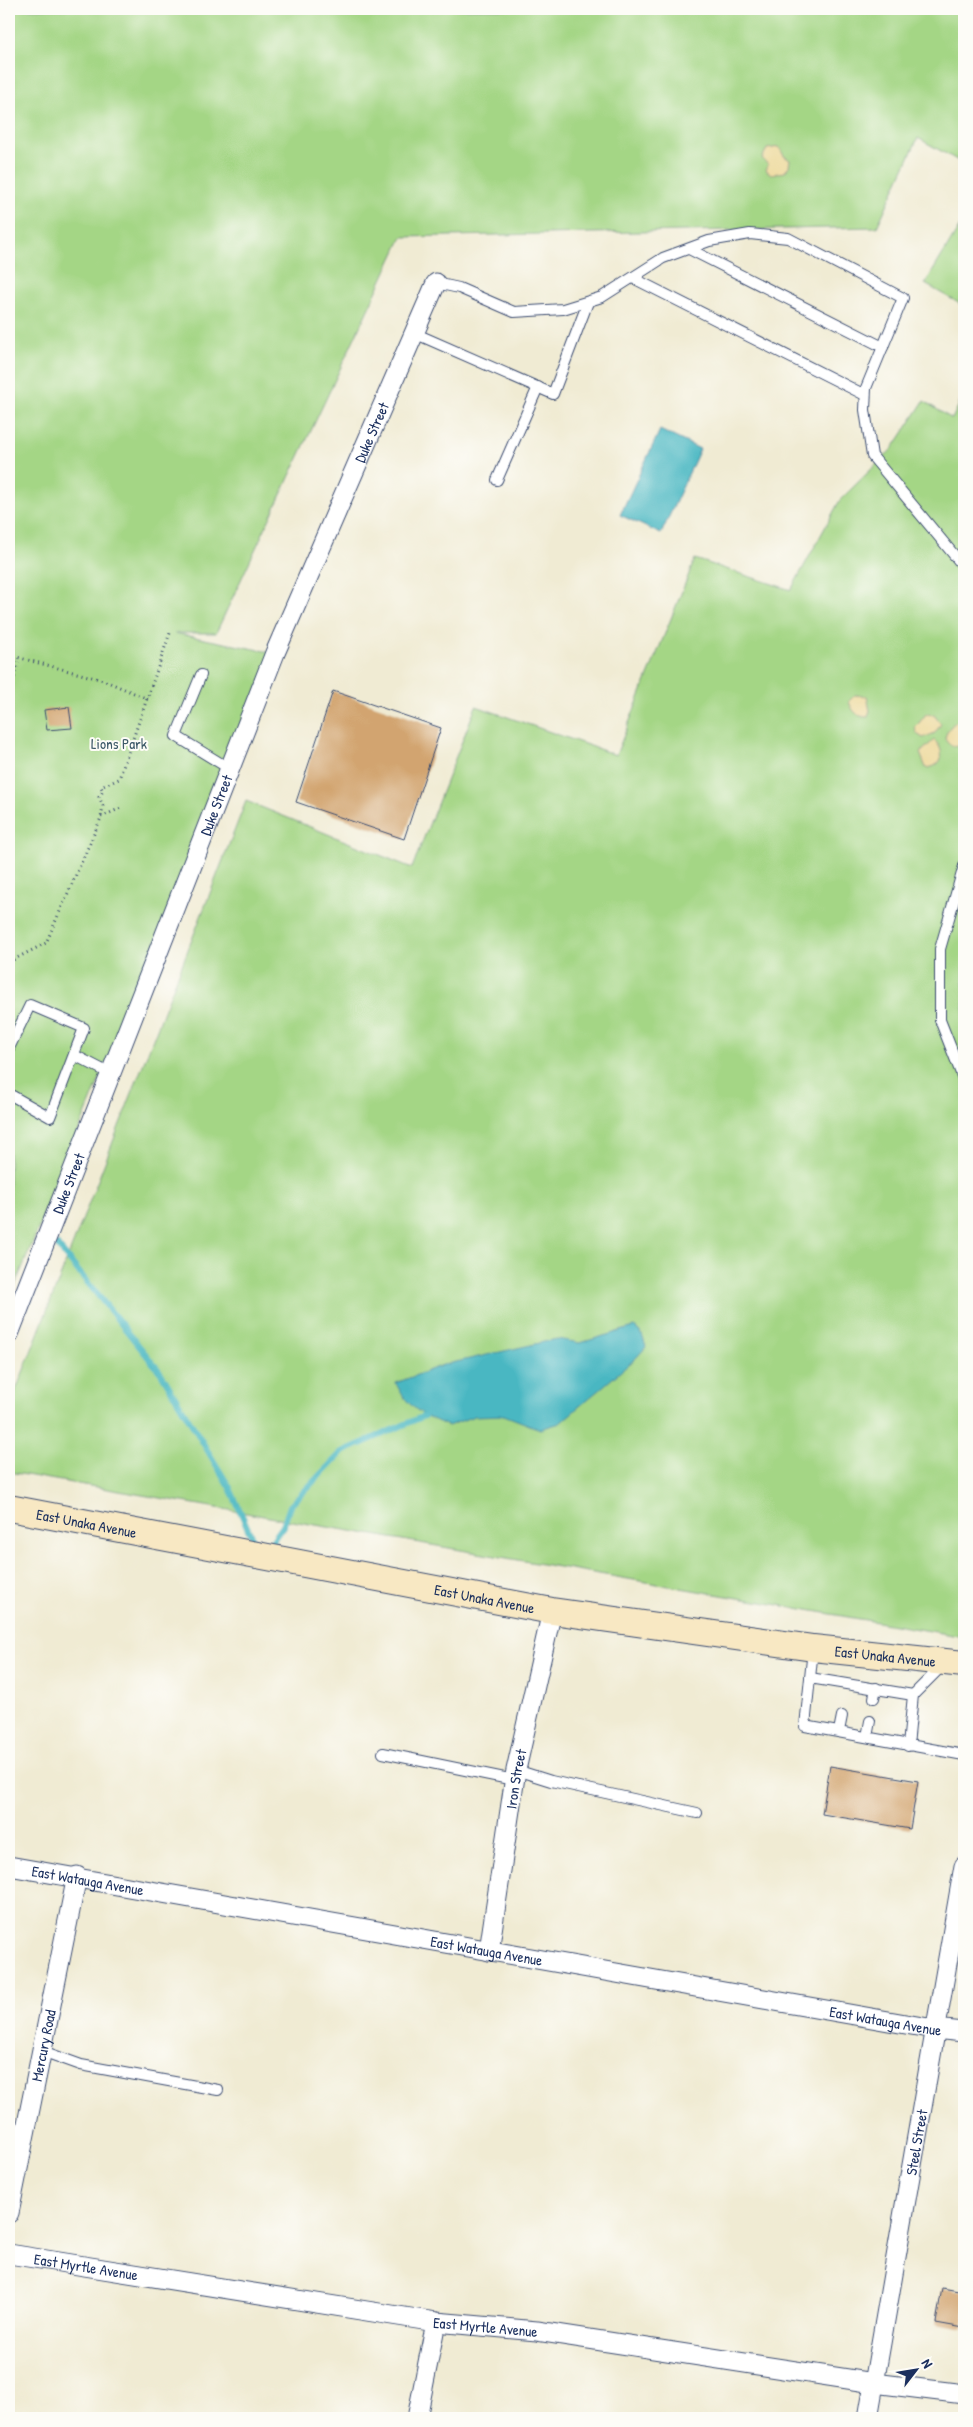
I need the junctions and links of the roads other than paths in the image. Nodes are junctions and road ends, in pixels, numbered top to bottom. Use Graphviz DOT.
graph roads {
  1 [pos="689,248"];
  2 [pos="633,278"];
  3 [pos="436,283"];
  4 [pos="588,302"];
  5 [pos="414,333"];
  6 [pos="883,347"];
  7 [pos="538,387"];
  8 [pos="866,395"];
  9 [pos="497,480"];
  10 [pos="964,567"];
  11 [pos="201,675"];
  12 [pos="230,769"];
  13 [pos="964,866"];
  14 [pos="9,1048"];
  15 [pos="74,1055"];
  16 [pos="110,1074"];
  17 [pos="964,1081"];
  18 [pos="9,1094"];
  19 [pos="9,1334"];
  20 [pos="9,1508"];
  21 [pos="552,1611"];
  22 [pos="813,1648"];
  23 [pos="955,1663"];
  24 [pos="810,1678"];
  25 [pos="913,1695"];
  26 [pos="842,1716"];
  27 [pos="870,1721"];
  28 [pos="838,1732"];
  29 [pos="867,1737"];
  30 [pos="908,1746"];
  31 [pos="383,1753"];
  32 [pos="964,1755"];
  33 [pos="515,1775"];
  34 [pos="697,1813"];
  35 [pos="9,1866"];
  36 [pos="964,1866"];
  37 [pos="77,1876"];
  38 [pos="489,1951"];
  39 [pos="934,2029"];
  40 [pos="964,2032"];
  41 [pos="42,2051"];
  42 [pos="218,2090"];
  43 [pos="9,2213"];
  44 [pos="9,2254"];
  45 [pos="436,2322"];
  46 [pos="874,2383"];
  47 [pos="964,2394"];
  48 [pos="416,2418"];
  49 [pos="868,2418"];
  1 -- 2 [label="lane"];
  1 -- 6 [label="lane"];
  1 -- 6 [label="lane"];
  2 -- 4 [label="lane"];
  2 -- 8 [label="lane"];
  3 -- 4 [label="lane"];
  3 -- 5 [label="street, Duke Street"];
  4 -- 7 [label="lane"];
  5 -- 7 [label="lane"];
  5 -- 12 [label="street, Duke Street"];
  6 -- 8 [label="lane"];
  7 -- 9 [label="lane"];
  8 -- 10 [label="lane"];
  11 -- 12 [label="lane"];
  12 -- 16 [label="street, Duke Street"];
  13 -- 17 [label="lane"];
  14 -- 15 [label="lane"];
  15 -- 16 [label="lane"];
  15 -- 18 [label="lane"];
  16 -- 19 [label="street, Duke Street"];
  20 -- 21 [label="main road, East Unaka Avenue"];
  21 -- 22 [label="main road, East Unaka Avenue"];
  21 -- 33 [label="street, Iron Street"];
  22 -- 23 [label="main road, East Unaka Avenue"];
  22 -- 24 [label="lane"];
  23 -- 25 [label="lane"];
  24 -- 25 [label="lane"];
  24 -- 28 [label="lane"];
  25 -- 30 [label="lane"];
  26 -- 28 [label="lane"];
  27 -- 29 [label="lane"];
  28 -- 29 [label="lane"];
  29 -- 30 [label="lane"];
  30 -- 32 [label="lane"];
  31 -- 33 [label="lane"];
  33 -- 34 [label="lane"];
  33 -- 38 [label="street, Iron Street"];
  35 -- 37 [label="street, East Watauga Avenue"];
  36 -- 39 [label="street, Steel Street"];
  37 -- 38 [label="street, East Watauga Avenue"];
  37 -- 41 [label="street, Mercury Road"];
  38 -- 39 [label="street, East Watauga Avenue"];
  39 -- 40 [label="street, East Watauga Avenue"];
  39 -- 46 [label="street, Steel Street"];
  41 -- 42 [label="lane"];
  41 -- 43 [label="street, Mercury Road"];
  44 -- 45 [label="street, East Myrtle Avenue"];
  45 -- 46 [label="street, East Myrtle Avenue"];
  45 -- 48 [label="street"];
  46 -- 47 [label="street, East Myrtle Avenue"];
  46 -- 49 [label="street, Steel Street"];
}
